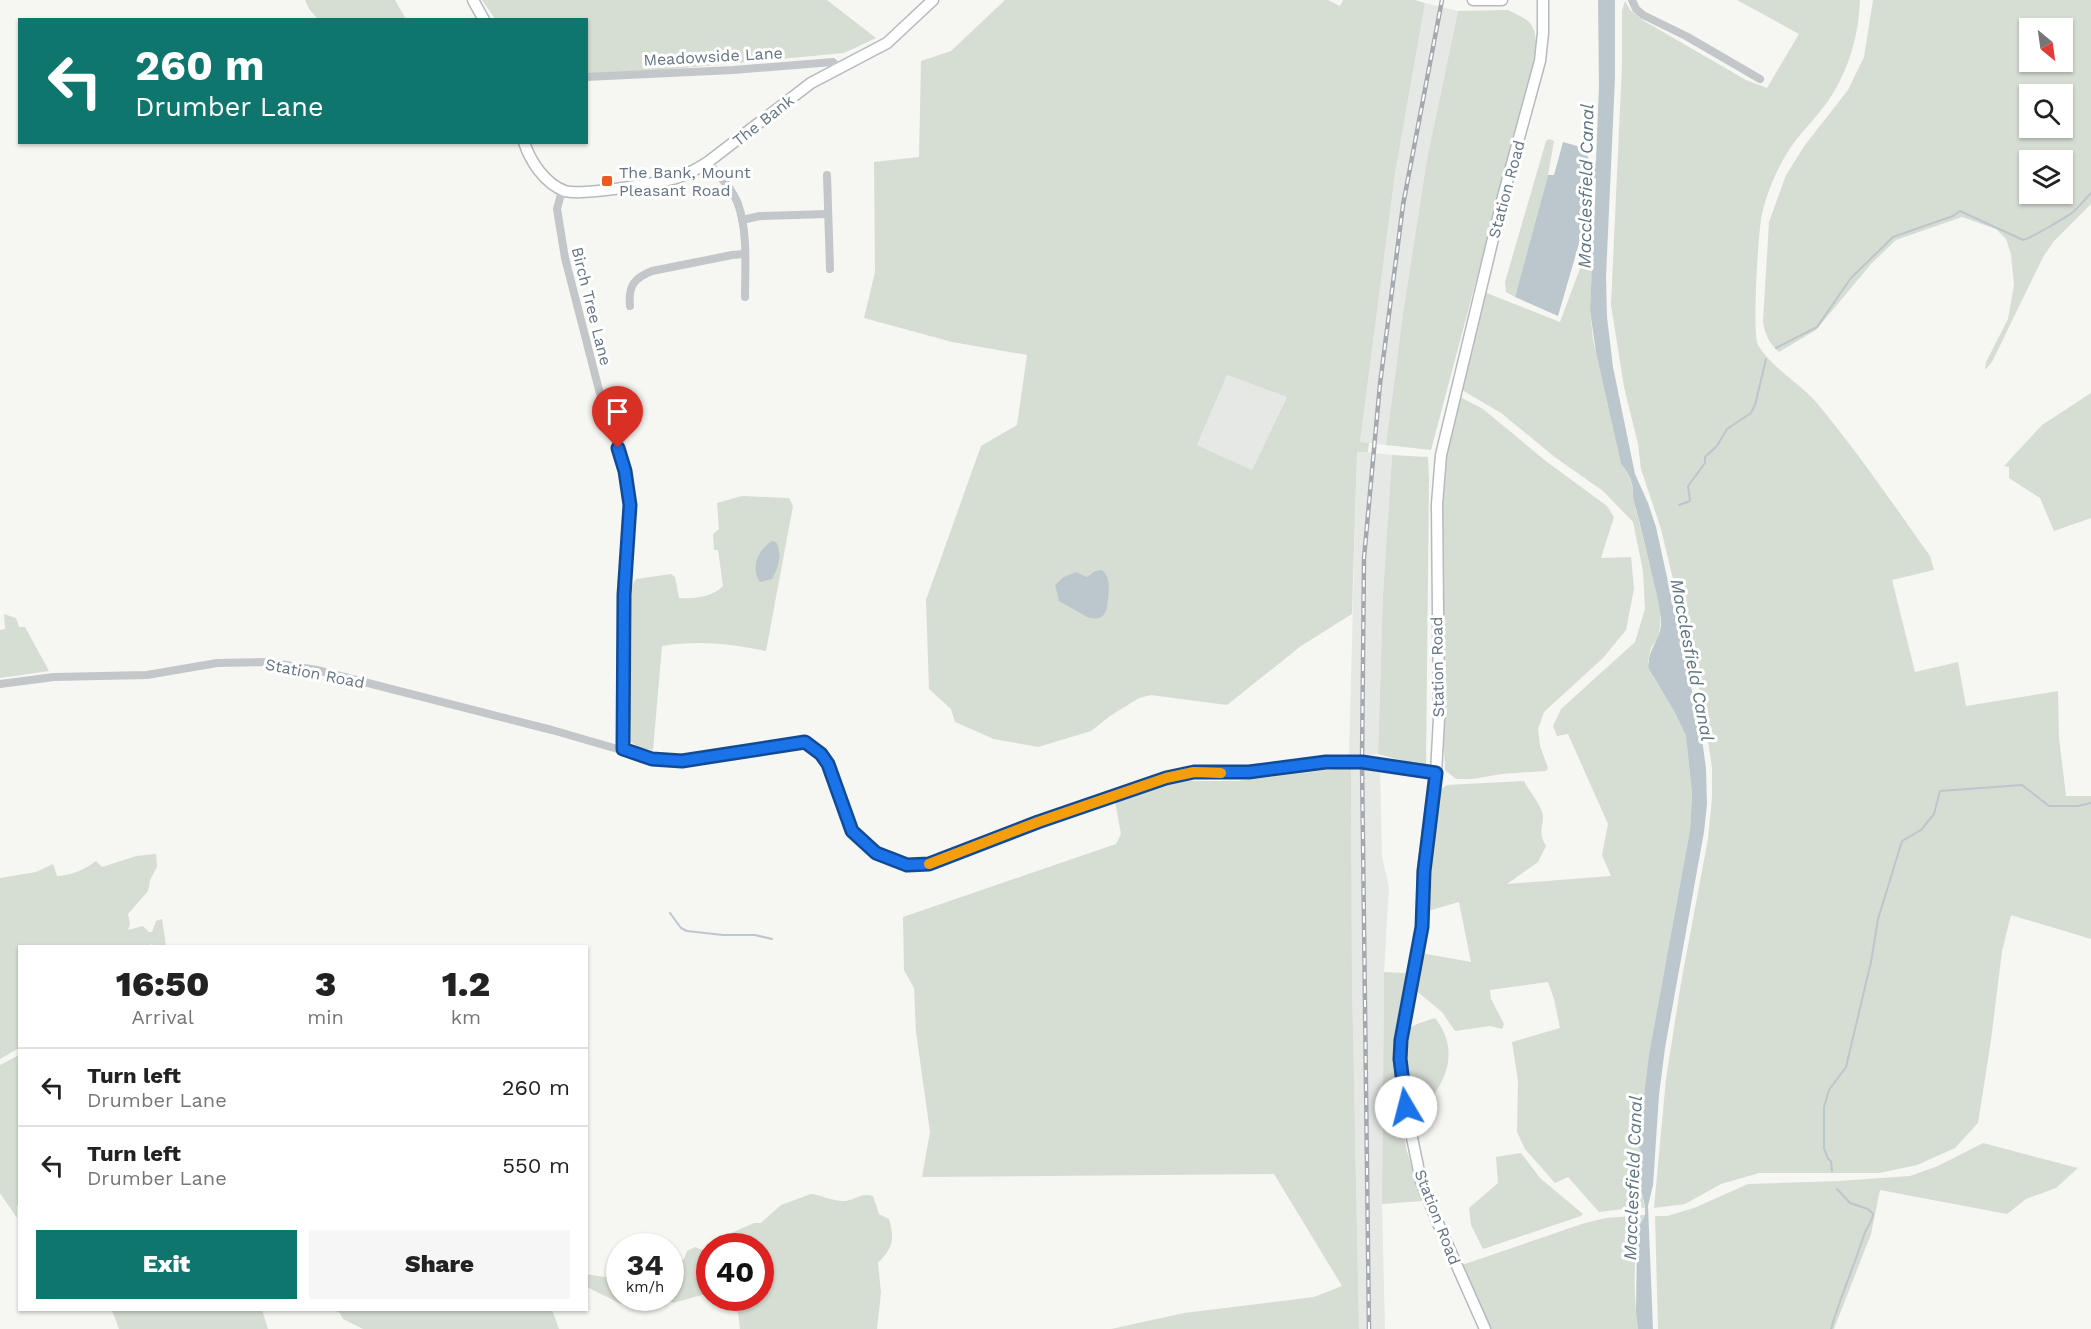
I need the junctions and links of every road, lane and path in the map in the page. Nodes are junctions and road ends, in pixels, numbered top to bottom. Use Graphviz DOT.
graph roads {
  1 [pos="473,0"];
  2 [pos="933,0"];
  3 [pos="1473,0"];
  4 [pos="1502,0"];
  5 [pos="1543,0"];
  6 [pos="1632,0"];
  7 [pos="483,18"];
  8 [pos="838,67"];
  9 [pos="588,77"];
  10 [pos="1760,79"];
  11 [pos="525,144"];
  12 [pos="708,162"];
  13 [pos="827,175"];
  14 [pos="562,190"];
  15 [pos="828,214"];
  16 [pos="742,220"];
  17 [pos="744,255"];
  18 [pos="830,269"];
  19 [pos="745,297"];
  20 [pos="630,306"];
  21 [pos="0,684"];
  22 [pos="623,749"];
  23 [pos="1436,773"];
  24 [pos="1485,1329"];
  1 -- 7 [label="street"];
  2 -- 8 [label="street, The Bank"];
  3 -- 4 [label="street"];
  5 -- 23 [label="street, Station Road"];
  6 -- 10 [label="street"];
  8 -- 9 [label="street, Meadowside Lane"];
  8 -- 12 [label="street, The Bank"];
  11 -- 14 [label="street"];
  12 -- 14 [label="street, The Bank"];
  12 -- 16 [label="street"];
  13 -- 15 [label="street"];
  14 -- 22 [label="street, Birch Tree Lane"];
  15 -- 16 [label="street"];
  15 -- 18 [label="street"];
  16 -- 17 [label="street"];
  17 -- 19 [label="street"];
  17 -- 20 [label="street"];
  21 -- 22 [label="street, Station Road"];
  22 -- 23 [label="street, Station Road"];
  23 -- 24 [label="street, Station Road"];
}
